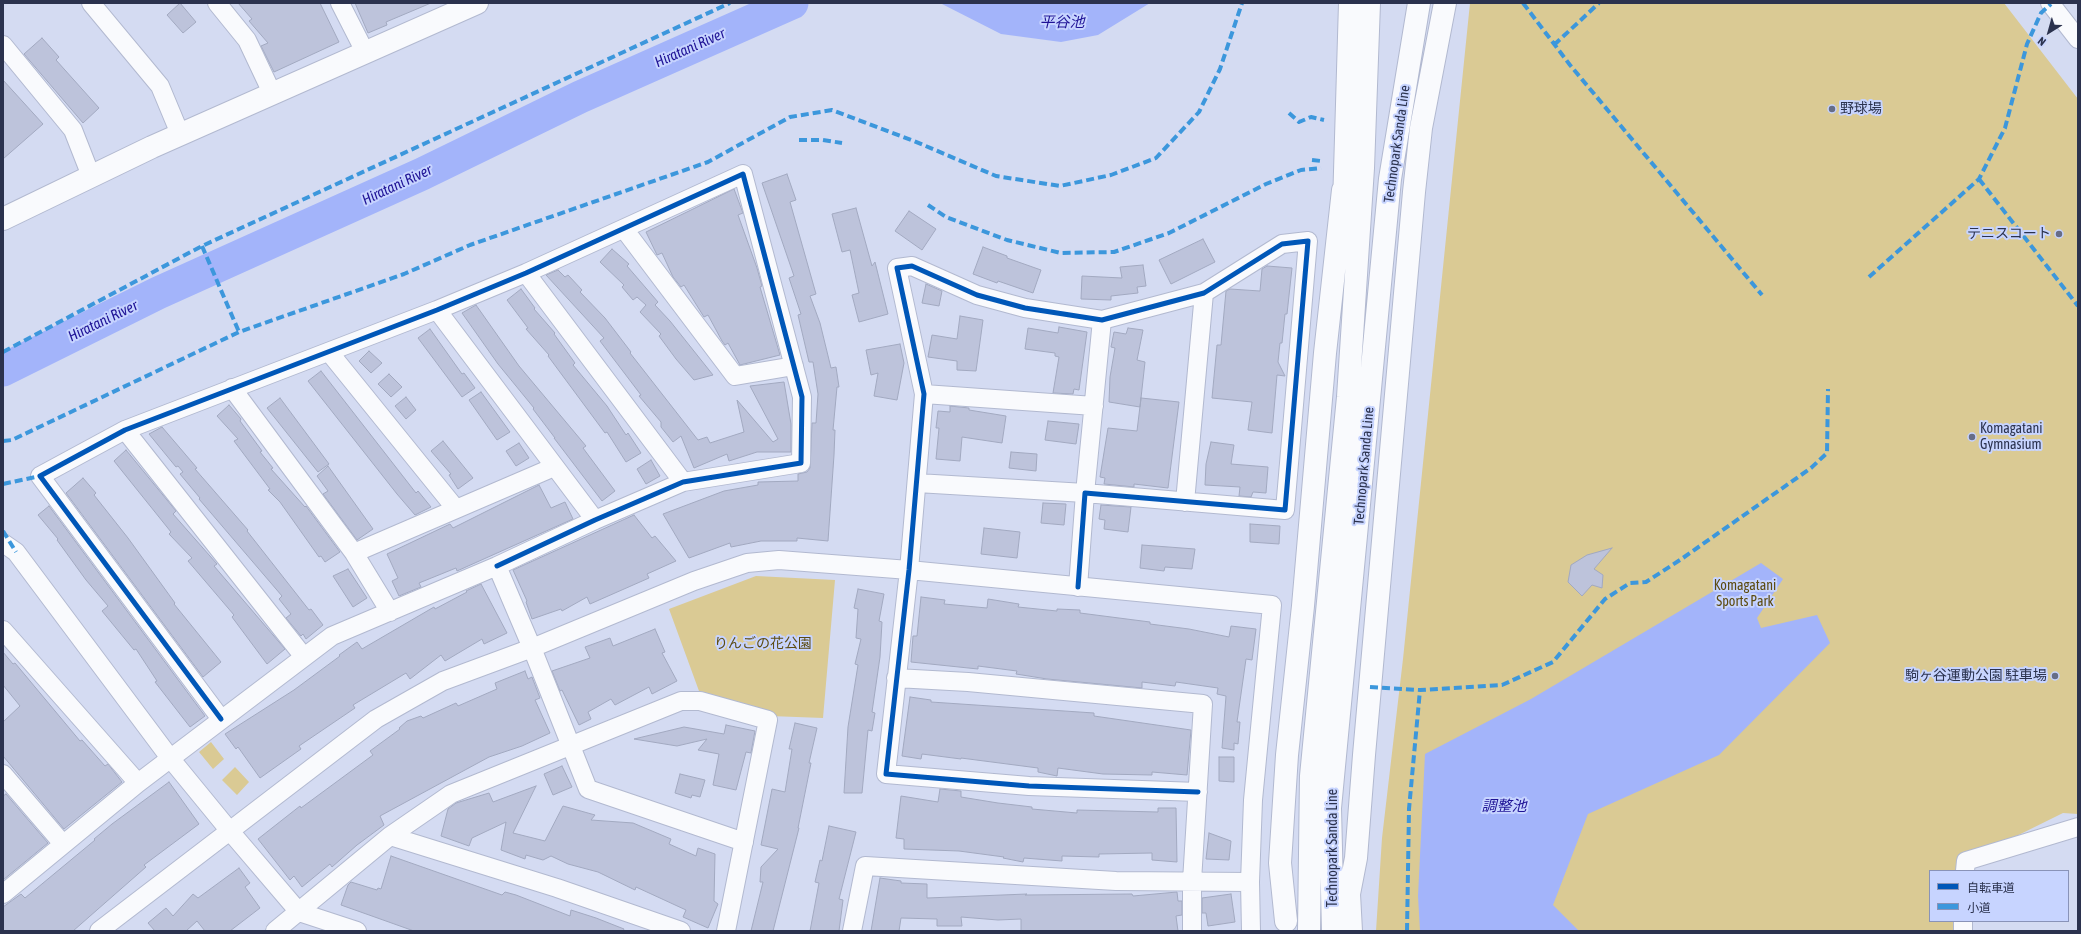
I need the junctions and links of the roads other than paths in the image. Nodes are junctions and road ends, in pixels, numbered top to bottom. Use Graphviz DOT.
graph roads {
  1 [pos="91,3"];
  2 [pos="217,3"];
  3 [pos="340,3"];
  4 [pos="477,3"];
  5 [pos="1350,3"];
  6 [pos="1369,3"];
  7 [pos="1419,3"];
  8 [pos="1445,3"];
  9 [pos="2051,3"];
  10 [pos="448,9"];
  11 [pos="2078,39"];
  12 [pos="3,45"];
  13 [pos="365,52"];
  14 [pos="272,93"];
  15 [pos="180,134"];
  16 [pos="91,176"];
  17 [pos="1343,190"];
  18 [pos="1414,192"];
  19 [pos="6,212"];
  20 [pos="624,229"];
  21 [pos="526,273"];
  22 [pos="1204,293"];
  23 [pos="437,310"];
  24 [pos="1102,320"];
  25 [pos="329,352"];
  26 [pos="794,366"];
  27 [pos="232,388"];
  28 [pos="924,394"];
  29 [pos="1370,395"];
  30 [pos="1348,397"];
  31 [pos="1094,406"];
  32 [pos="126,430"];
  33 [pos="554,467"];
  34 [pos="682,482"];
  35 [pos="917,483"];
  36 [pos="1085,493"];
  37 [pos="1185,502"];
  38 [pos="456,509"];
  39 [pos="595,520"];
  40 [pos="3,543"];
  41 [pos="354,553"];
  42 [pos="497,566"];
  43 [pos="908,570"];
  44 [pos="1078,587"];
  45 [pos="390,612"];
  46 [pos="3,630"];
  47 [pos="532,648"];
  48 [pos="304,657"];
  49 [pos="896,678"];
  50 [pos="1339,716"];
  51 [pos="221,719"];
  52 [pos="570,746"];
  53 [pos="170,758"];
  54 [pos="3,774"];
  55 [pos="1311,776"];
  56 [pos="138,783"];
  57 [pos="1198,792"];
  58 [pos="2078,827"];
  59 [pos="229,830"];
  60 [pos="390,836"];
  61 [pos="744,842"];
  62 [pos="63,844"];
  63 [pos="1965,870"];
  64 [pos="1192,881"];
  65 [pos="1250,882"];
  66 [pos="3,894"];
  67 [pos="1349,894"];
  68 [pos="299,912"];
  69 [pos="1286,926"];
  70 [pos="99,931"];
  71 [pos="275,931"];
  72 [pos="357,931"];
  73 [pos="681,931"];
  74 [pos="726,931"];
  75 [pos="852,931"];
  76 [pos="1192,931"];
  77 [pos="1251,931"];
  78 [pos="1309,931"];
  79 [pos="1333,931"];
  80 [pos="1351,931"];
  1 -- 15 [label="street"];
  2 -- 14 [label="street"];
  3 -- 13 [label="street"];
  4 -- 10 [label="main road"];
  5 -- 17 [label="main road"];
  6 -- 30 [label="main road, Technopark Sanda Line"];
  7 -- 29 [label="main road, Technopark Sanda Line"];
  8 -- 18 [label="main road"];
  9 -- 11 [label="street"];
  10 -- 13 [label="main road"];
  12 -- 16 [label="street"];
  13 -- 14 [label="main road"];
  14 -- 15 [label="main road"];
  15 -- 16 [label="main road"];
  16 -- 19 [label="main road"];
  17 -- 30 [label="main road"];
  17 -- 69 [label="main road"];
  18 -- 29 [label="main road"];
  18 -- 67 [label="main road"];
  20 -- 21 [label="street"];
  20 -- 26 [label="street"];
  20 -- 26 [label="street"];
  21 -- 23 [label="street"];
  21 -- 34 [label="street"];
  22 -- 24 [label="street"];
  22 -- 37 [label="street"];
  22 -- 37 [label="street"];
  23 -- 25 [label="street"];
  23 -- 33 [label="street"];
  24 -- 28 [label="street"];
  24 -- 31 [label="street"];
  25 -- 27 [label="street"];
  25 -- 38 [label="street"];
  26 -- 34 [label="street"];
  27 -- 32 [label="street"];
  27 -- 41 [label="street"];
  28 -- 31 [label="street"];
  28 -- 35 [label="street"];
  29 -- 50 [label="main road, Technopark Sanda Line"];
  30 -- 55 [label="main road, Technopark Sanda Line"];
  31 -- 36 [label="street"];
  32 -- 48 [label="street"];
  32 -- 51 [label="street"];
  33 -- 38 [label="street"];
  33 -- 39 [label="street"];
  34 -- 39 [label="street"];
  35 -- 36 [label="street"];
  35 -- 43 [label="street"];
  36 -- 37 [label="street"];
  36 -- 44 [label="street"];
  38 -- 41 [label="street"];
  39 -- 42 [label="street"];
  40 -- 53 [label="street"];
  41 -- 45 [label="street"];
  42 -- 45 [label="street"];
  42 -- 47 [label="street"];
  43 -- 44 [label="street"];
  43 -- 47 [label="street"];
  43 -- 49 [label="street"];
  44 -- 65 [label="street"];
  45 -- 48 [label="street"];
  46 -- 56 [label="street"];
  47 -- 52 [label="street"];
  47 -- 59 [label="street"];
  48 -- 51 [label="street"];
  49 -- 57 [label="street"];
  49 -- 57 [label="street"];
  50 -- 67 [label="main road"];
  50 -- 79 [label="main road, Technopark Sanda Line"];
  51 -- 53 [label="street"];
  52 -- 60 [label="street"];
  52 -- 61 [label="street"];
  52 -- 61 [label="street"];
  53 -- 56 [label="street"];
  53 -- 59 [label="street"];
  54 -- 62 [label="street"];
  55 -- 69 [label="main road"];
  55 -- 78 [label="main road, Technopark Sanda Line"];
  56 -- 62 [label="street"];
  57 -- 64 [label="street"];
  58 -- 63 [label="street"];
  59 -- 68 [label="street"];
  59 -- 70 [label="street"];
  60 -- 68 [label="street"];
  60 -- 73 [label="street"];
  61 -- 74 [label="street"];
  62 -- 66 [label="street"];
  64 -- 65 [label="street"];
  64 -- 75 [label="street"];
  64 -- 76 [label="street"];
  65 -- 77 [label="street"];
  67 -- 80 [label="main road"];
  68 -- 71 [label="street"];
  68 -- 72 [label="street"];
}
